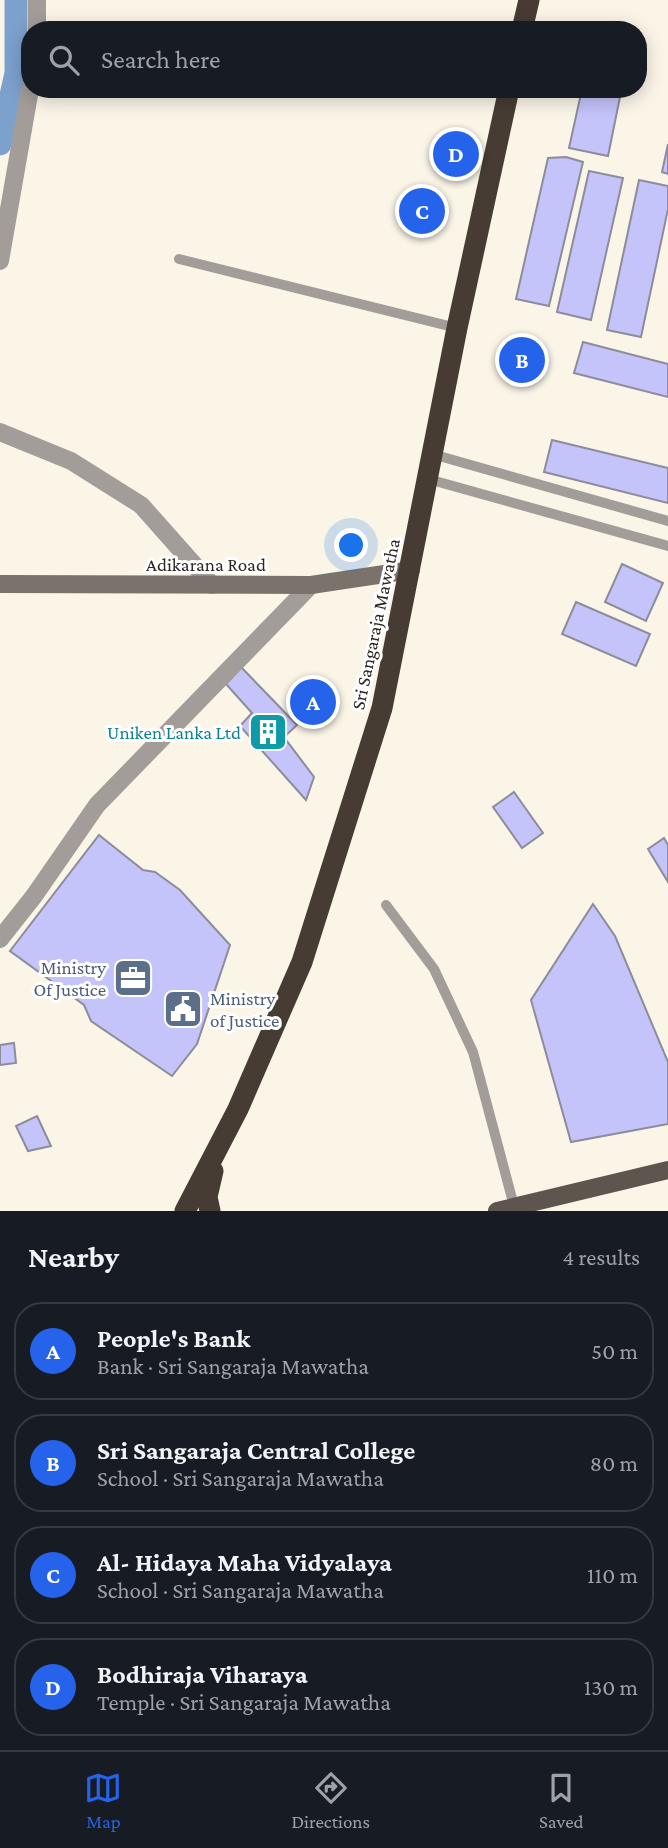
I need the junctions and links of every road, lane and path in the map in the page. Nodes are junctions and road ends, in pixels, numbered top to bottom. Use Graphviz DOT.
graph roads {
  1 [pos="37,0"];
  2 [pos="529,0"];
  3 [pos="37,21"];
  4 [pos="524,21"];
  5 [pos="28,98"];
  6 [pos="507,98"];
  7 [pos="179,259"];
  8 [pos="0,261"];
  9 [pos="457,328"];
  10 [pos="0,432"];
  11 [pos="432,454"];
  12 [pos="428,479"];
  13 [pos="668,521"];
  14 [pos="668,546"];
  15 [pos="411,570"];
  16 [pos="0,584"];
  17 [pos="212,585"];
  18 [pos="311,585"];
  19 [pos="386,905"];
  20 [pos="0,940"];
  21 [pos="220,1149"];
  22 [pos="668,1170"];
  23 [pos="505,1208"];
  24 [pos="185,1211"];
  25 [pos="210,1211"];
  1 -- 3 [label="street"];
  2 -- 4 [label="highway"];
  5 -- 8 [label="street"];
  6 -- 9 [label="highway, Sri Sangaraja Mawatha"];
  7 -- 9 [label="lane"];
  9 -- 11 [label="highway, Sri Sangaraja Mawatha"];
  10 -- 17 [label="street"];
  11 -- 12 [label="highway, Sri Sangaraja Mawatha"];
  11 -- 13 [label="lane"];
  12 -- 14 [label="lane"];
  12 -- 15 [label="highway, Sri Sangaraja Mawatha"];
  15 -- 18 [label="street, Adikarana Road"];
  15 -- 21 [label="highway, Sri Sangaraja Mawatha"];
  16 -- 17 [label="street, Adikarana Road"];
  17 -- 18 [label="street, Adikarana Road"];
  18 -- 20 [label="street"];
  19 -- 23 [label="lane"];
  21 -- 24 [label="highway, Sri Sangaraja Mawatha"];
  21 -- 25 [label="highway, Sri Sangaraja Mawatha"];
  22 -- 23 [label="main road"];
}
